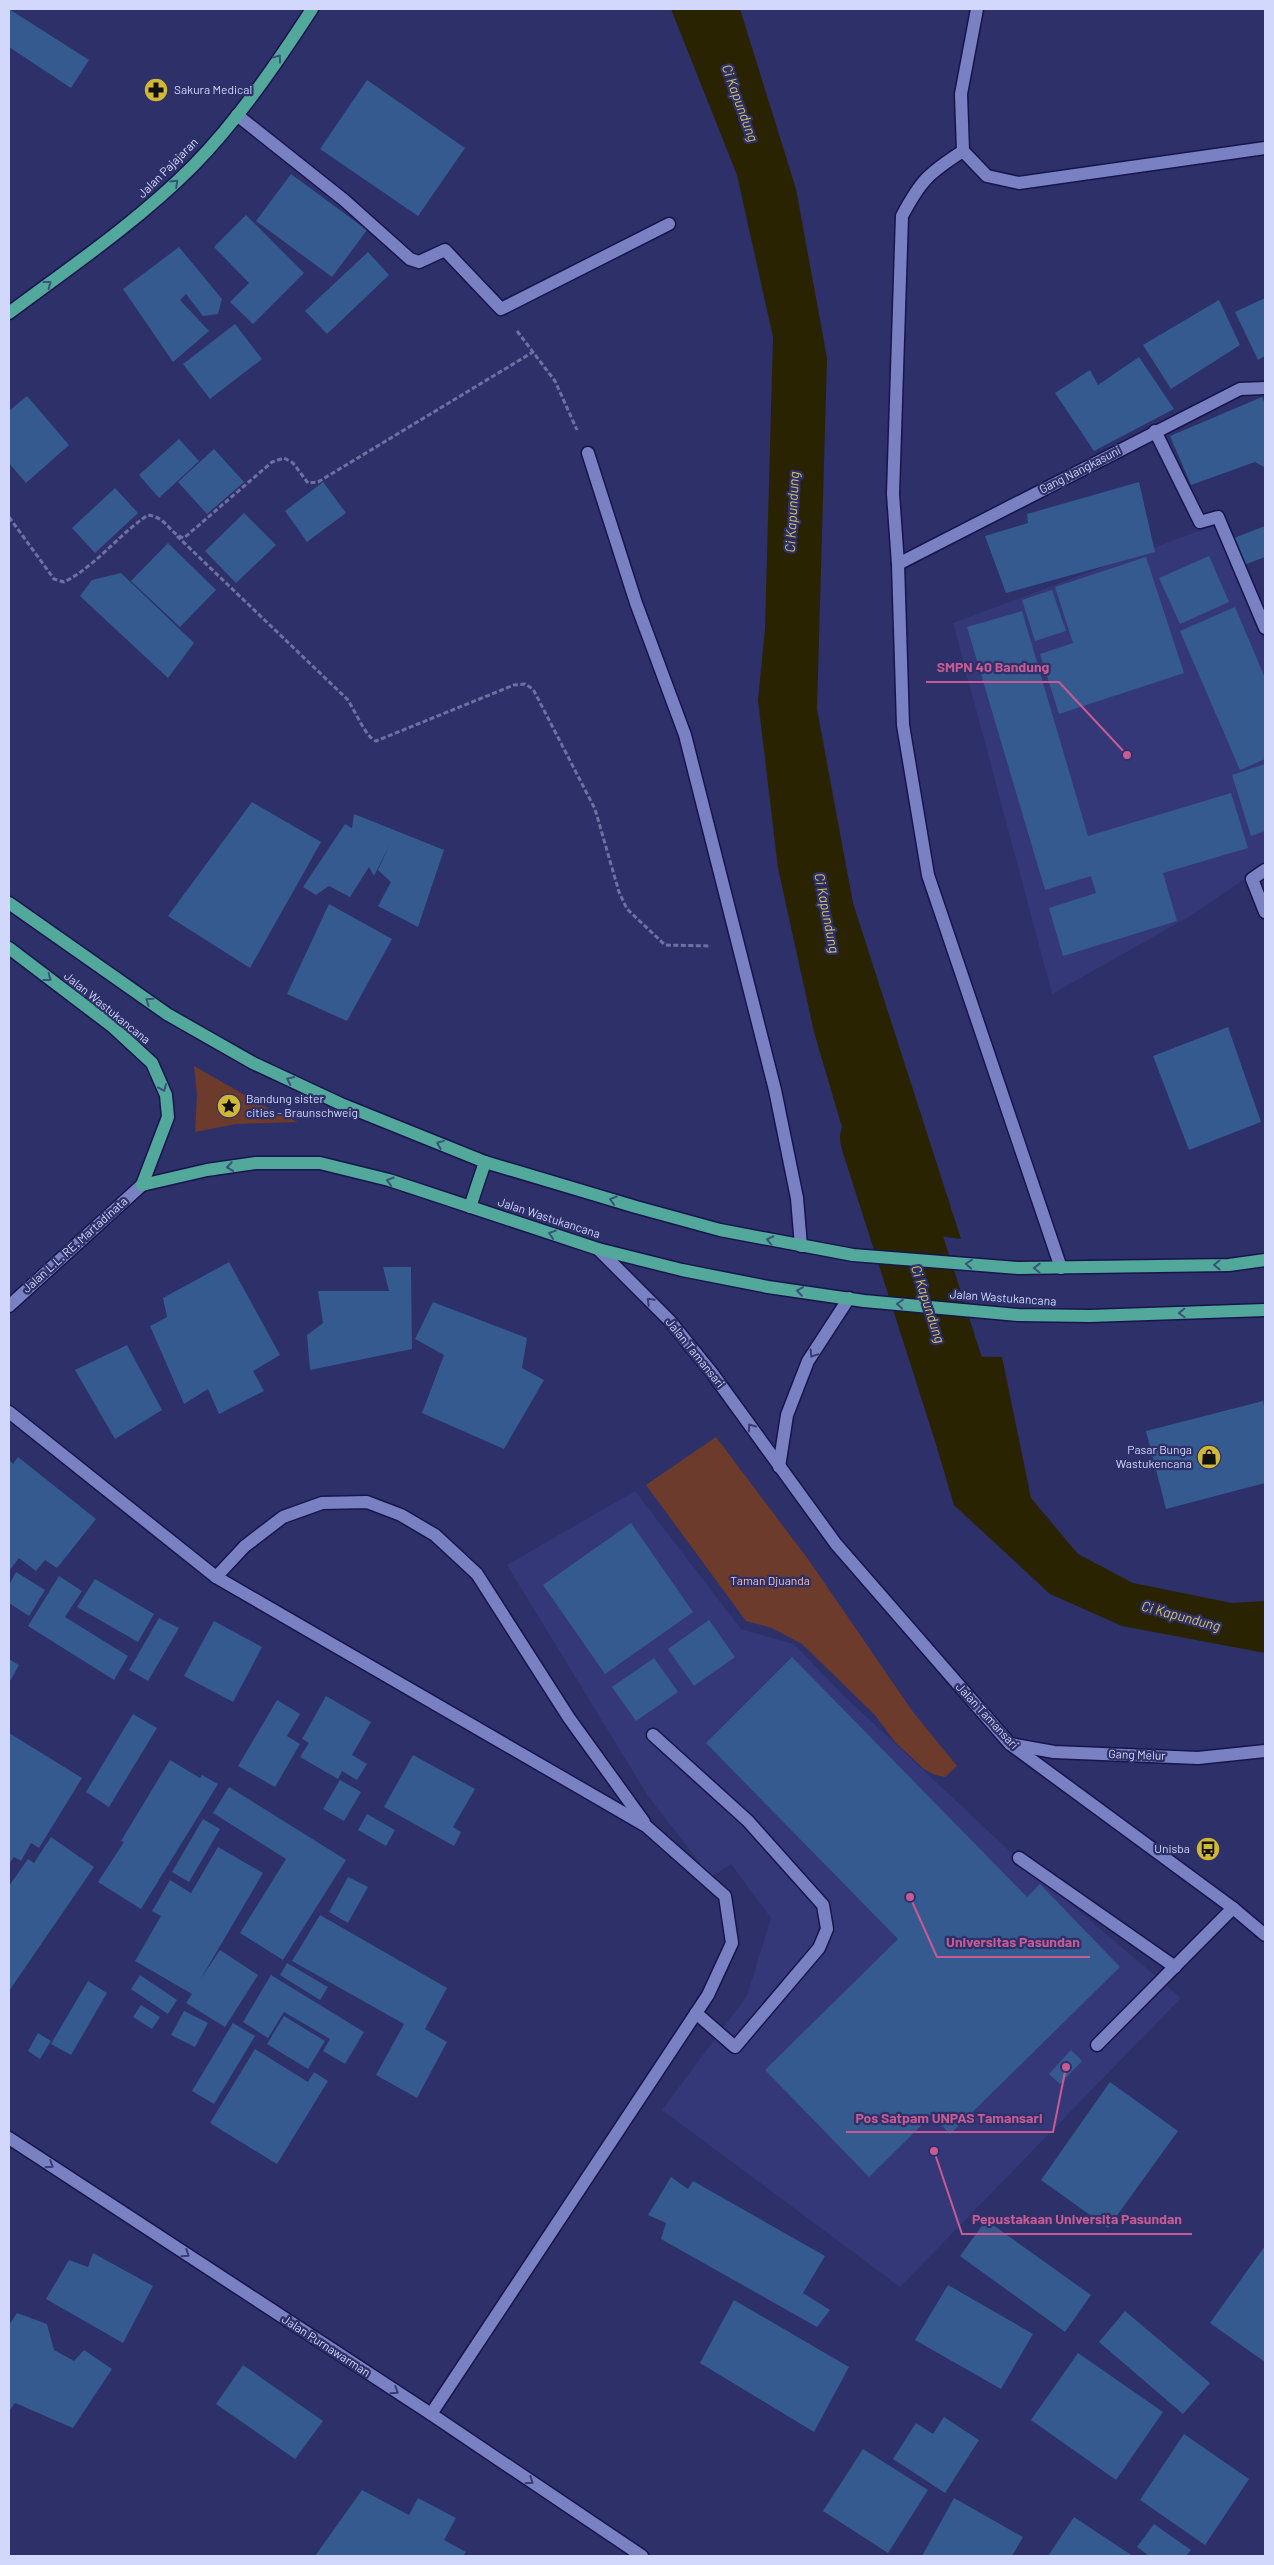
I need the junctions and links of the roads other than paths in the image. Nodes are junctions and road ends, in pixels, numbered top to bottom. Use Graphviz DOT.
graph roads {
  1 [pos="312,9"];
  2 [pos="977,9"];
  3 [pos="236,115"];
  4 [pos="1265,148"];
  5 [pos="963,151"];
  6 [pos="669,224"];
  7 [pos="9,313"];
  8 [pos="1265,388"];
  9 [pos="1155,432"];
  10 [pos="588,453"];
  11 [pos="898,564"];
  12 [pos="1265,628"];
  13 [pos="1265,870"];
  14 [pos="9,903"];
  15 [pos="1265,912"];
  16 [pos="9,948"];
  17 [pos="485,1162"];
  18 [pos="142,1185"];
  19 [pos="470,1207"];
  20 [pos="801,1246"];
  21 [pos="598,1249"];
  22 [pos="1265,1260"];
  23 [pos="1061,1268"];
  24 [pos="849,1298"];
  25 [pos="9,1306"];
  26 [pos="1265,1310"];
  27 [pos="9,1412"];
  28 [pos="779,1467"];
  29 [pos="216,1577"];
  30 [pos="653,1735"];
  31 [pos="1010,1744"];
  32 [pos="1265,1751"];
  33 [pos="646,1826"];
  34 [pos="1020,1858"];
  35 [pos="1233,1908"];
  36 [pos="1265,1935"];
  37 [pos="1175,1967"];
  38 [pos="696,2013"];
  39 [pos="1098,2045"];
  40 [pos="9,2138"];
  41 [pos="431,2414"];
  42 [pos="642,2556"];
  3 -- 1 [label="main road, Jalan Pajajaran, one-way"];
  2 -- 5 [label="street"];
  3 -- 6 [label="street"];
  7 -- 3 [label="main road, Jalan Pajajaran, one-way"];
  4 -- 5 [label="street"];
  5 -- 11 [label="street"];
  8 -- 9 [label="street, Gang Nangkasuni"];
  9 -- 11 [label="street, Gang Nangkasuni"];
  9 -- 12 [label="street"];
  10 -- 20 [label="street"];
  11 -- 23 [label="street"];
  13 -- 15 [label="street"];
  17 -- 14 [label="main road, Jalan Wastukancana, one-way"];
  16 -- 18 [label="main road, Jalan Wastukancana, one-way"];
  17 -- 19 [label="main road"];
  20 -- 17 [label="main road, Jalan Wastukancana, one-way"];
  19 -- 18 [label="main road, Jalan Wastukancana, one-way"];
  18 -- 25 [label="street, Jalan L.L. RE. Martadinata"];
  21 -- 19 [label="main road, Jalan Wastukancana, one-way"];
  23 -- 20 [label="main road, Jalan Wastukancana, one-way"];
  24 -- 21 [label="main road, Jalan Wastukancana, one-way"];
  28 -- 21 [label="street, Jalan Tamansari, one-way"];
  22 -- 23 [label="main road, Jalan Wastukancana, one-way"];
  26 -- 24 [label="main road, Jalan Wastukancana, one-way"];
  24 -- 28 [label="street, one-way"];
  27 -- 29 [label="street"];
  28 -- 31 [label="street, Jalan Tamansari"];
  29 -- 33 [label="street"];
  29 -- 33 [label="street"];
  30 -- 38 [label="street"];
  31 -- 32 [label="street, Gang Melur"];
  31 -- 35 [label="street, Jalan Tamansari"];
  33 -- 38 [label="street"];
  34 -- 37 [label="street"];
  35 -- 36 [label="street, Jalan Tamansari"];
  35 -- 37 [label="street"];
  37 -- 39 [label="street"];
  38 -- 41 [label="street"];
  40 -- 41 [label="street, Jalan Purnawarman, one-way"];
  41 -- 42 [label="street, Jalan Purnawarman, one-way"];
}
